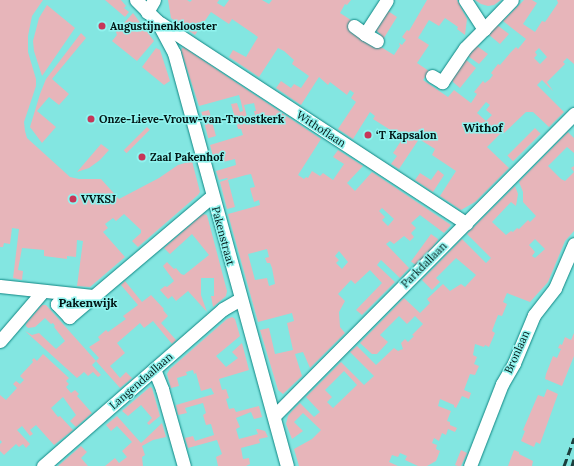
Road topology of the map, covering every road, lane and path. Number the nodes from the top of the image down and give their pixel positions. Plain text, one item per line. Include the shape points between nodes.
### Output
1 (136, 0) edge
2 (154, 0) edge
3 (388, 0) edge
4 (465, 0) edge
5 (512, 0) edge
6 (147, 12) junction
7 (157, 21) junction
8 (354, 26) dead end
9 (484, 29) junction
10 (365, 34) junction
11 (377, 41) dead end
12 (432, 76) dead end
13 (574, 114) edge
14 (212, 196) junction
15 (466, 223) junction
16 (574, 244) edge
17 (0, 286) edge
18 (43, 291) junction
19 (68, 294) junction
20 (92, 296) junction
21 (240, 299) junction
22 (0, 341) edge
23 (154, 370) junction
24 (274, 416) junction
25 (42, 466) edge
26 (184, 466) edge
27 (287, 466) edge
28 (470, 466) edge

1 - 6 street, Pakenstraat
2 - 6 street
3 - 10 street
4 - 9 street
5 - 9 street
6 - 7 street, Pakenstraat
7 - 14 street, Pakenstraat via 174,53
7 - 15 street, Withoflaan
8 - 10 street
9 - 12 street via 465,48 442,82
10 - 11 street
13 - 15 street, Parkdallaan
14 - 20 street
14 - 21 street, Pakenstraat
15 - 24 street, Parkdallaan
16 - 28 street, Bronlaan via 555,288 534,315 514,363 502,384
17 - 18 street
18 - 19 street
18 - 22 street
19 - 20 street
19 - 20 street via 57,304 69,317
21 - 23 street, Langendaallaan via 223,309
21 - 24 street, Pakenstraat
23 - 25 street, Langendaallaan
23 - 26 street
24 - 27 street, Pakenstraat

